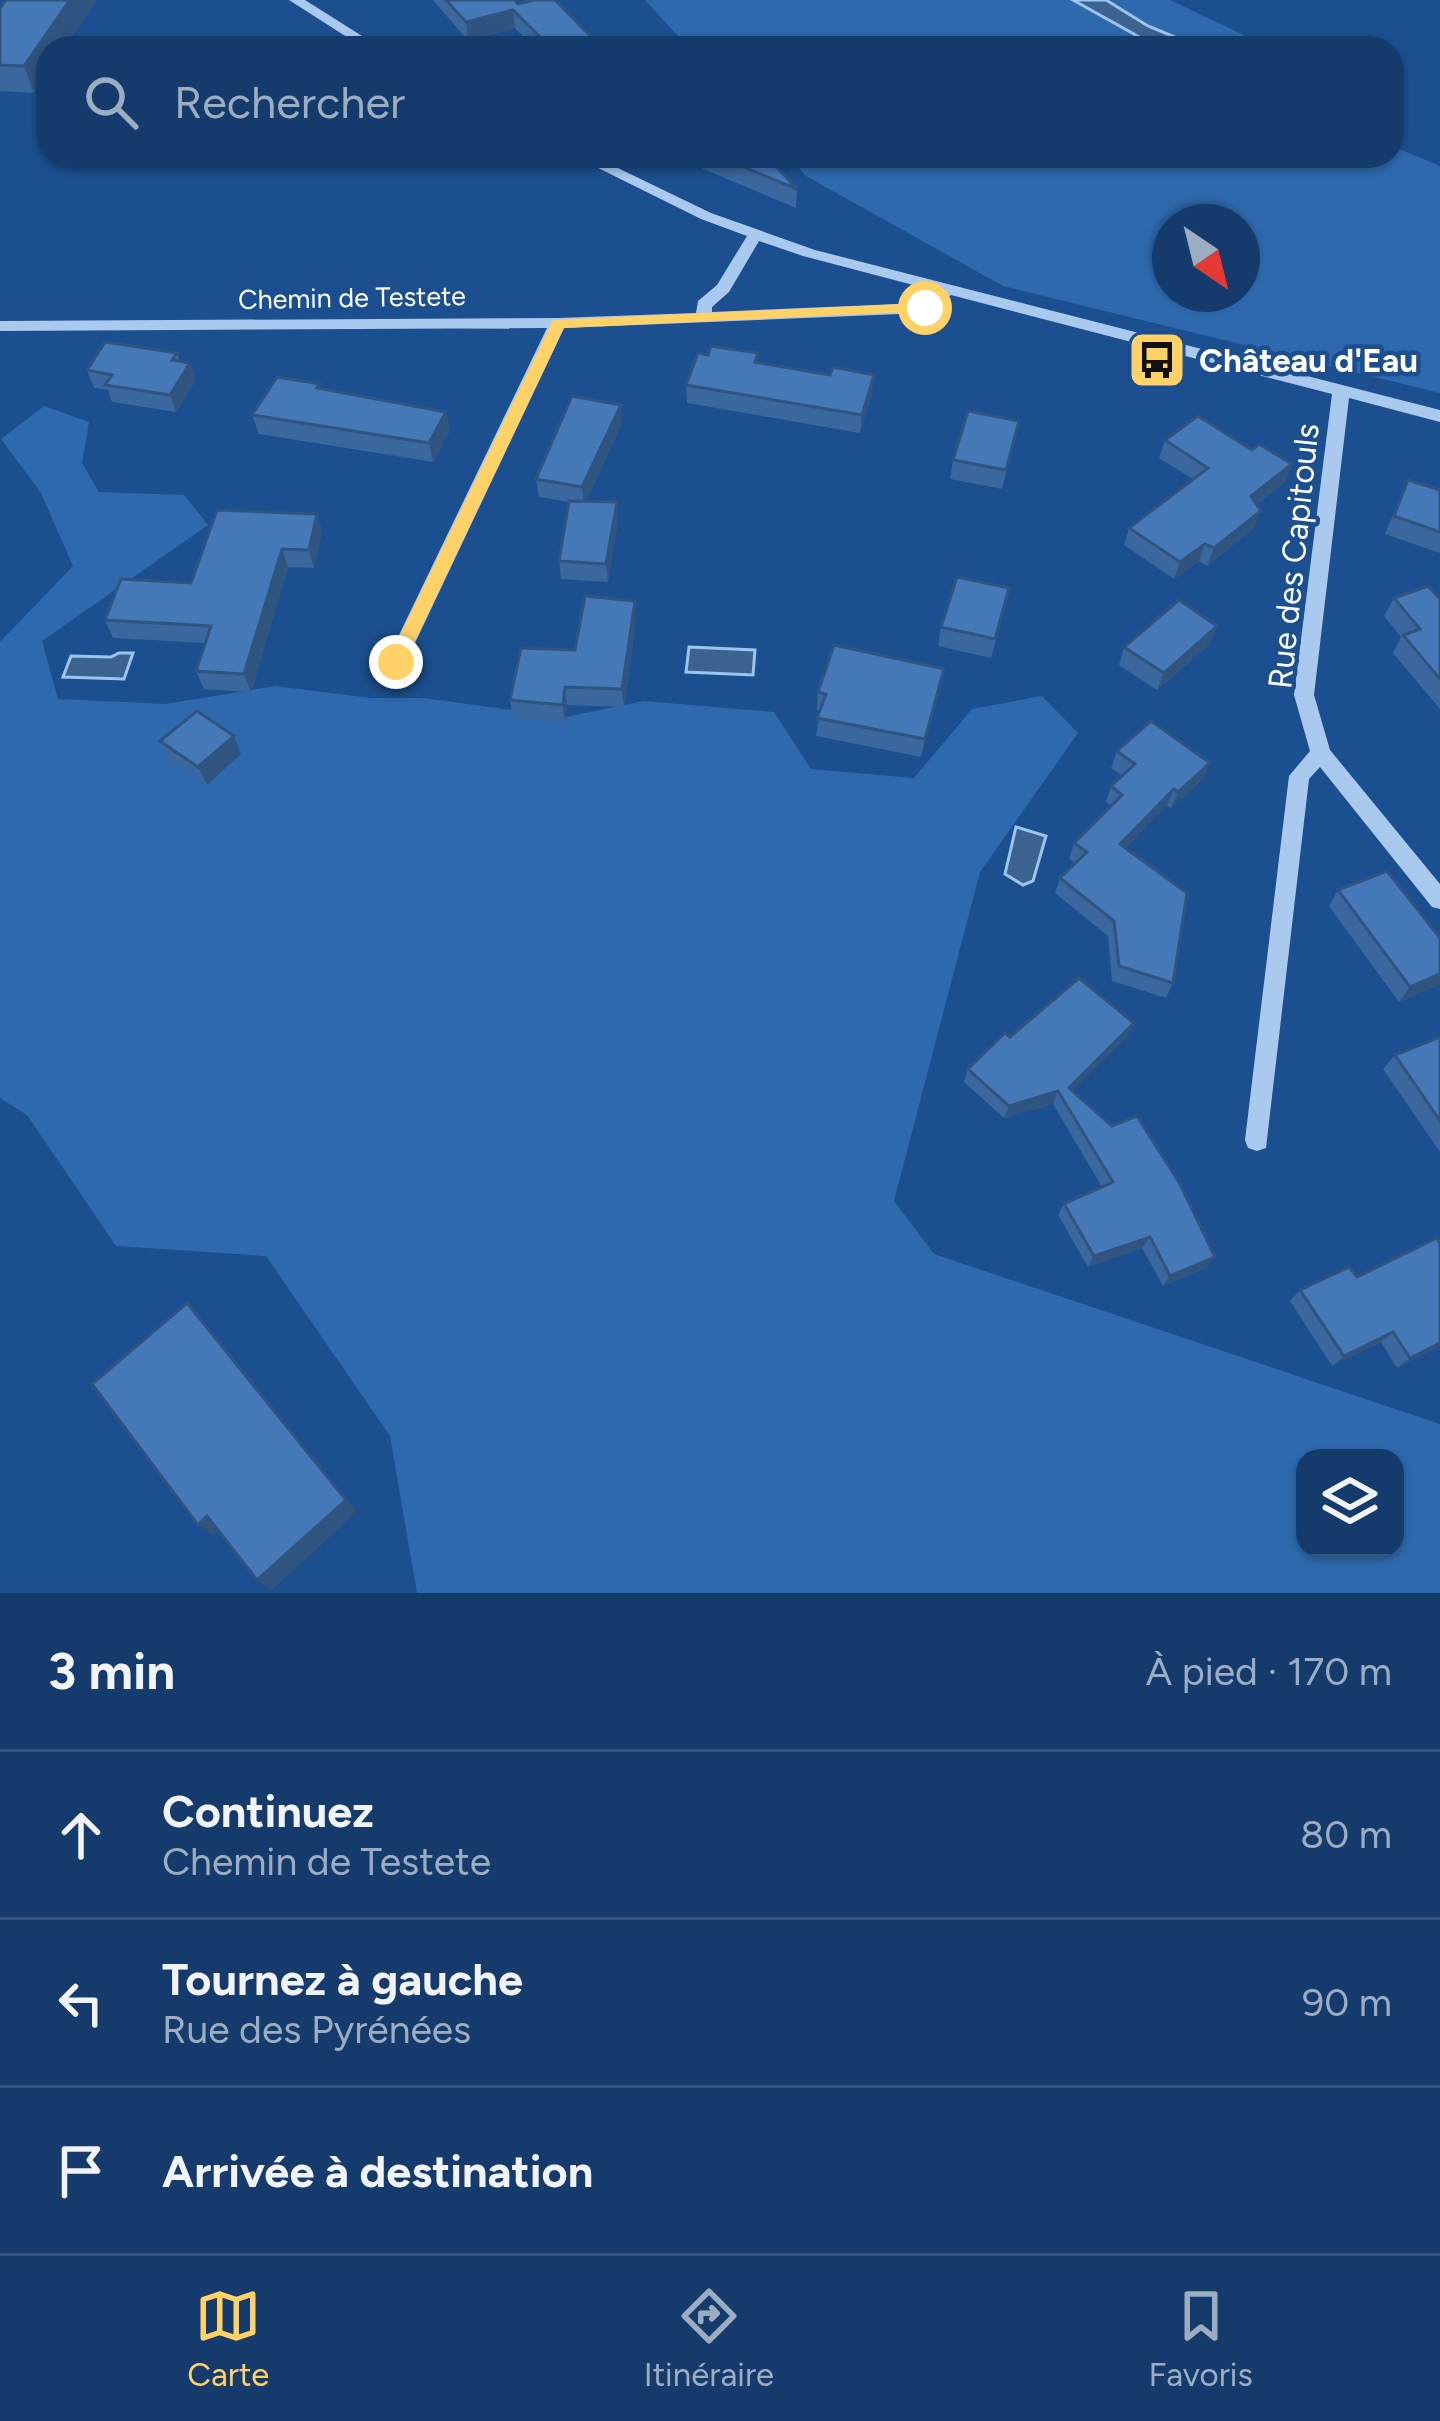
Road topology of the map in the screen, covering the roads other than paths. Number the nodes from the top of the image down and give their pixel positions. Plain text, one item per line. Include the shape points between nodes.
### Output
1 (296, 0) edge
2 (354, 36) edge
3 (607, 168) edge
4 (754, 236) junction
5 (946, 291) junction
6 (704, 318) junction
7 (559, 323) junction
8 (0, 326) edge
9 (1341, 391) junction
10 (1440, 416) edge
11 (396, 662) dead end
12 (1321, 753) junction
13 (1440, 900) edge
14 (1257, 1140) dead end

1 - 2 street
3 - 4 street
4 - 5 street
4 - 6 street via 724,288 704,305
5 - 6 street, Chemin de Testete via 925,308
5 - 9 street
6 - 7 street, Chemin de Testete
7 - 8 street, Chemin de Testete
7 - 11 street
9 - 10 street
9 - 12 street, Rue des Capitouls via 1304,695
12 - 13 street, Rue des Capitouls
12 - 14 street via 1299,776

